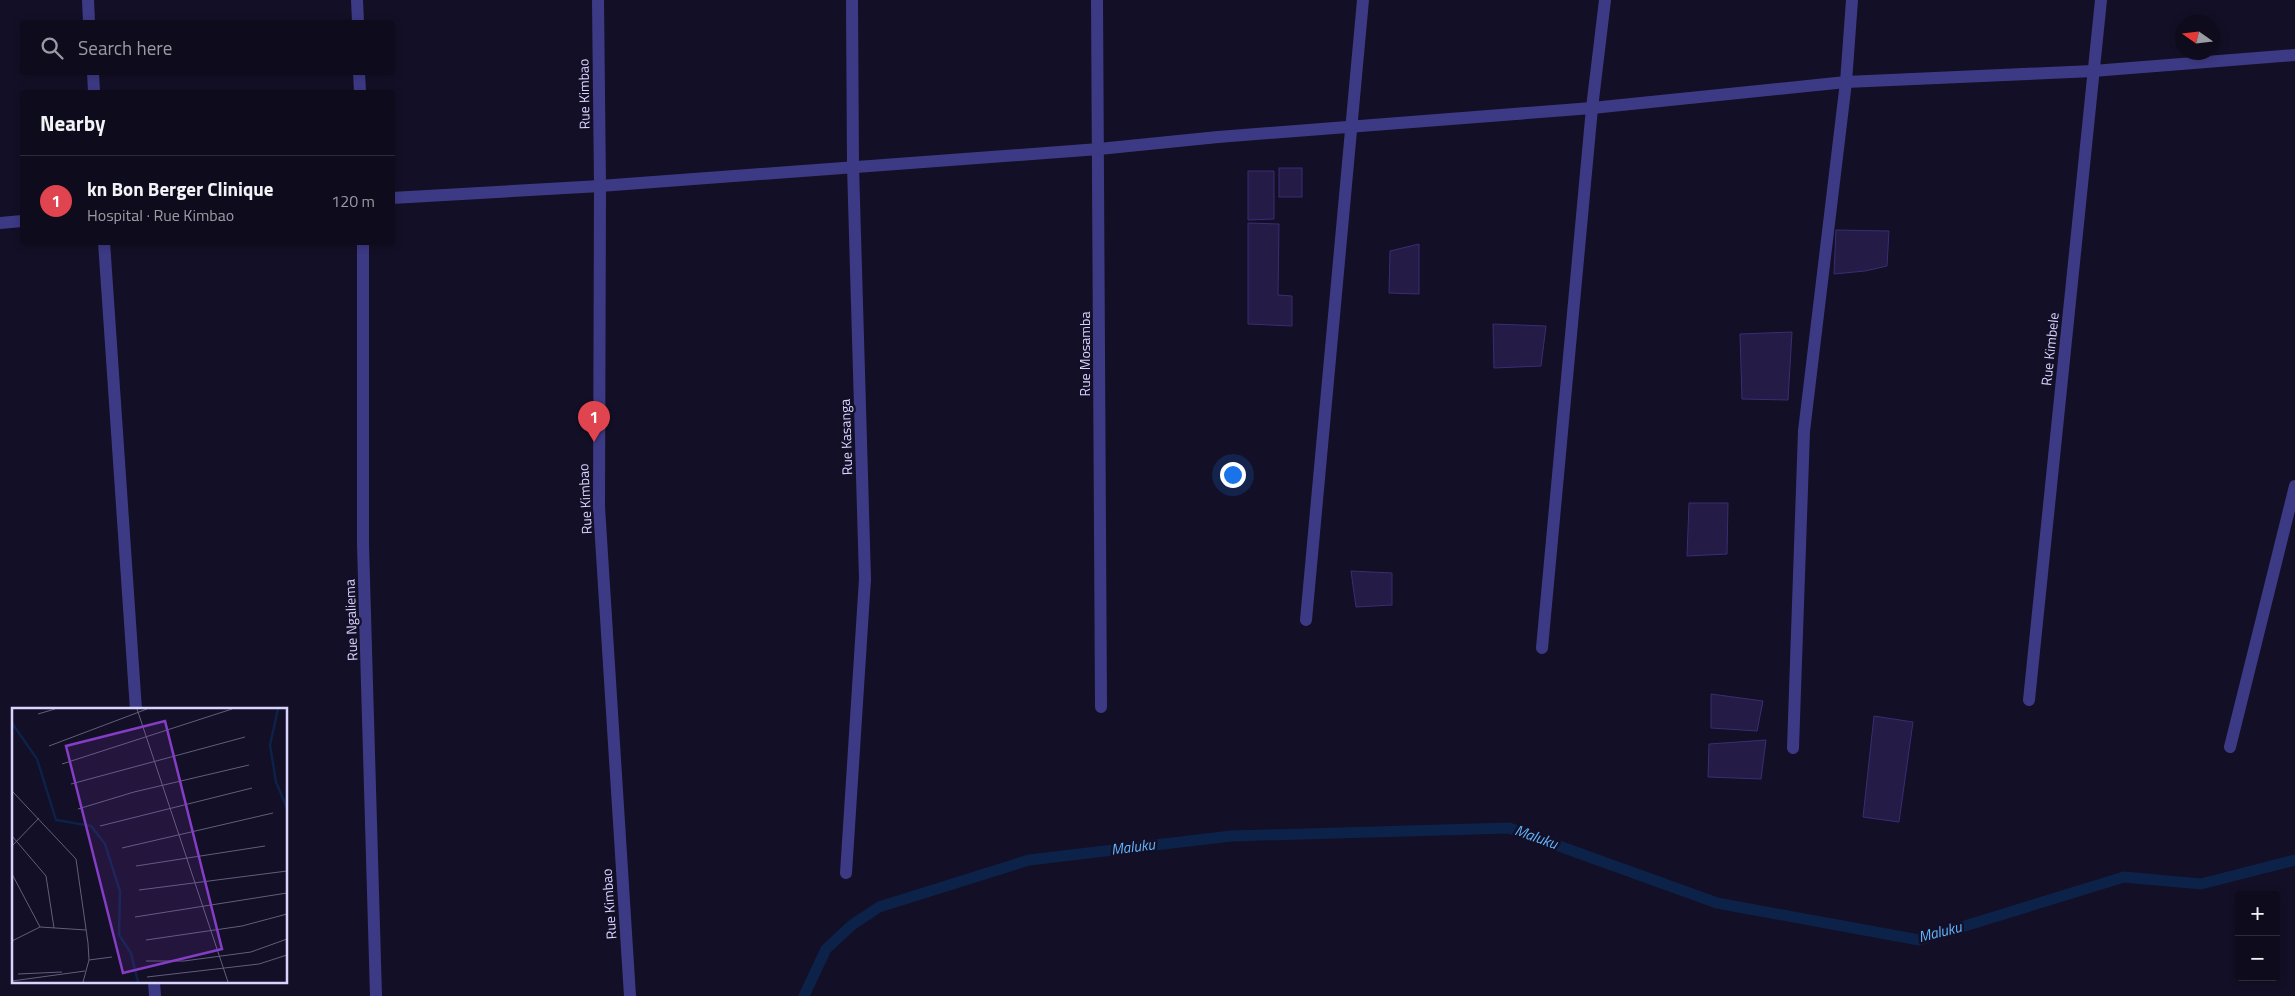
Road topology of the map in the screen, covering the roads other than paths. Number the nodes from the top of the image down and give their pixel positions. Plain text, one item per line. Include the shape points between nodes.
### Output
1 (88, 0) edge
2 (358, 0) edge
3 (598, 0) edge
4 (852, 0) edge
5 (1097, 0) edge
6 (1363, 0) edge
7 (1605, 0) edge
8 (1852, 0) edge
9 (2101, 0) edge
10 (89, 20) edge
11 (358, 20) edge
12 (2295, 56) edge
13 (2093, 71) junction
14 (92, 75) edge
15 (359, 75) edge
16 (1846, 82) junction
17 (94, 90) edge
18 (360, 90) edge
19 (1592, 108) junction
20 (1352, 128) junction
21 (1099, 148) junction
22 (853, 166) junction
23 (600, 186) junction
24 (395, 198) edge
25 (20, 221) edge
26 (0, 223) edge
27 (104, 245) edge
28 (363, 245) edge
29 (2295, 486) edge
30 (1306, 620) dead end
31 (1542, 648) dead end
32 (2029, 700) dead end
33 (1101, 707) dead end
34 (136, 708) edge
35 (2230, 747) dead end
36 (1793, 748) dead end
37 (846, 873) dead end
38 (376, 996) edge
39 (630, 996) edge

1 - 10 street
2 - 11 street
3 - 23 street, Rue Kimbao
4 - 22 street, Rue Kasanga
5 - 21 street, Rue Mosamba
6 - 20 street
7 - 19 street
8 - 16 street
9 - 13 street, Rue Kimbele
12 - 13 street
13 - 16 street
13 - 32 street, Rue Kimbele
14 - 17 street
15 - 18 street
16 - 19 street
16 - 36 street via 1804,431
19 - 20 street
19 - 31 street
20 - 21 street
20 - 30 street
21 - 22 street
21 - 33 street, Rue Mosamba
22 - 23 street
22 - 37 street, Rue Kasanga via 865,578
23 - 24 street
23 - 39 street, Rue Kimbao via 599,507
25 - 26 street
27 - 34 street
28 - 38 street, Rue Ngaliema via 363,545
29 - 35 street

